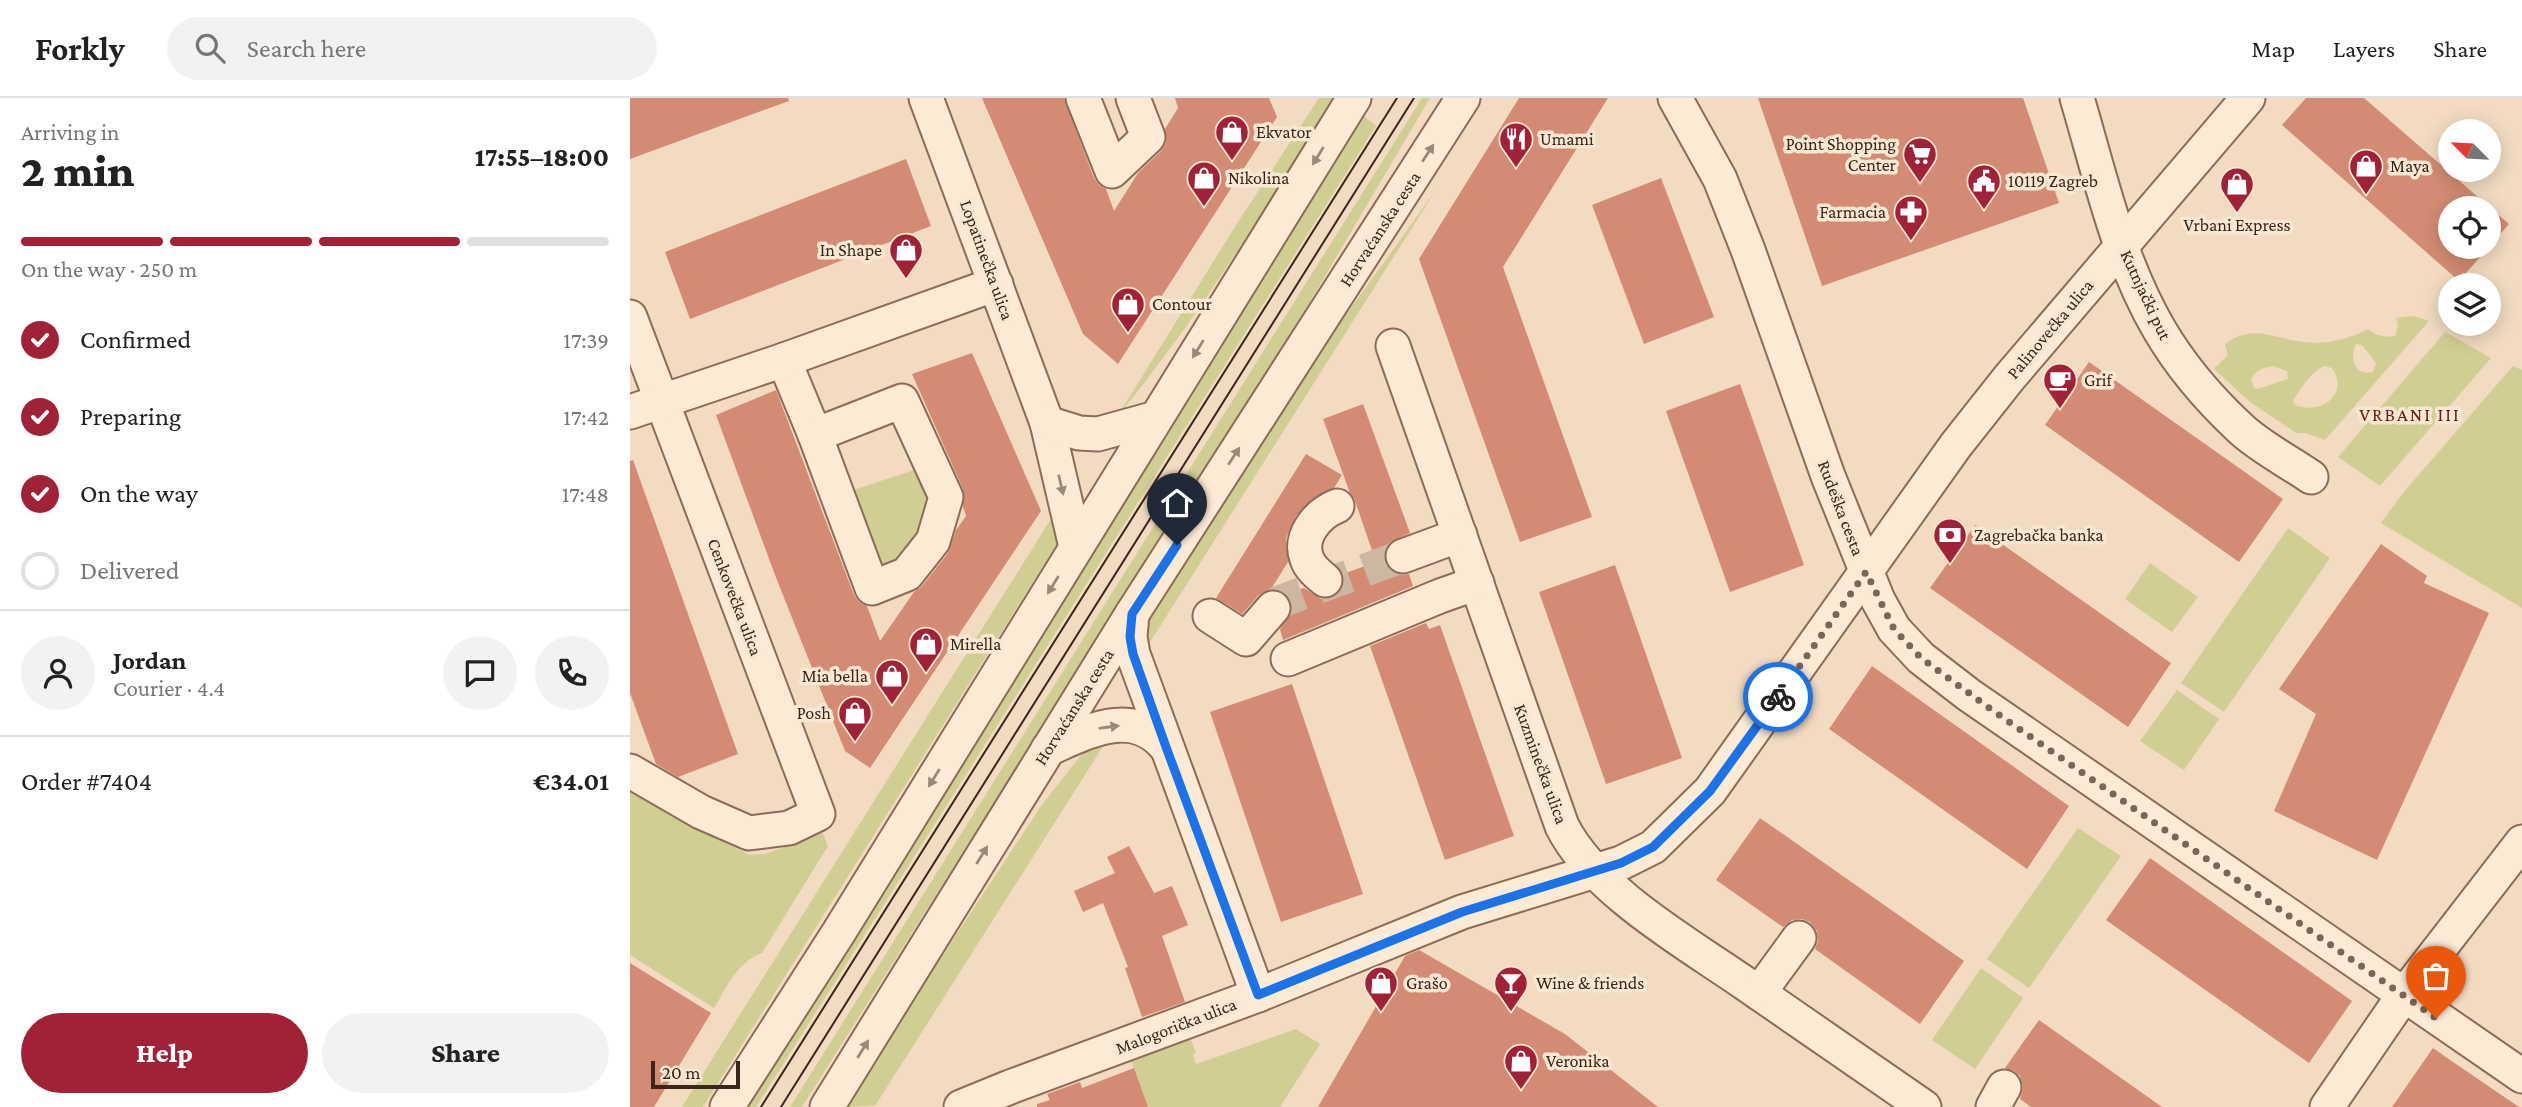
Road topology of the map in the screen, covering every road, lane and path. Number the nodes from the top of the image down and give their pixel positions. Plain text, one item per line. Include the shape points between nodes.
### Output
1 (926, 98) edge
2 (1083, 98) edge
3 (1133, 98) edge
4 (1354, 98) edge
5 (1464, 98) edge
6 (1675, 98) edge
7 (2077, 98) edge
8 (2248, 98) edge
9 (2122, 245) junction
10 (996, 284) junction
11 (630, 317) edge
12 (1393, 346) dead end
13 (784, 360) junction
14 (645, 407) edge
15 (1156, 418) junction
16 (1047, 423) junction
17 (815, 435) junction
18 (2311, 477) dead end
19 (1337, 506) dead end
20 (1460, 535) junction
21 (1076, 547) junction
22 (1403, 556) tunnel mouth
23 (1866, 572) junction
24 (1325, 580) dead end
25 (1477, 583) junction
26 (1273, 608) tunnel mouth
27 (1132, 614) junction
28 (1210, 617) dead end
29 (1288, 659) dead end
30 (1166, 747) junction
31 (1048, 749) junction
32 (630, 771) edge
33 (2522, 842) edge
34 (1595, 871) junction
35 (1799, 939) dead end
36 (1759, 993) junction
37 (1258, 995) junction
38 (2403, 996) junction
39 (2522, 1076) edge
40 (727, 1107) edge
41 (827, 1107) edge
42 (961, 1107) edge
43 (1924, 1107) edge
44 (2327, 1107) edge

1 - 10 street, Lopatinečka ulica
2 - 3 street via 1112,171 1148,137
4 -> 15 street
27 -> 5 street, Horvaćanska cesta
6 - 23 street, Rudeška cesta via 1720,179
7 - 9 street, Kutnjački put
8 - 9 street, Palinovečka ulica
9 - 18 street, Kutnjački put via 2158,328 2186,369 2242,430
9 - 23 street, Palinovečka ulica via 1956,445
10 - 13 street
10 - 16 street, Lopatinečka ulica
11 - 14 street, Cenkovečka ulica
12 - 20 street, Kuzminečka ulica
13 - 14 street
13 - 17 street
14 - 32 street, Cenkovečka ulica via 818,814 789,828 749,833 701,812
15 - 16 street via 1098,434
15 - 21 street
16 -> 21 street, Lopatinečka ulica
17 - 17 street via 872,588 907,574 933,541 946,497 902,401
19 - 24 street via 1321,515 1306,538 1308,562
20 - 22 street
20 - 25 street, Kuzminečka ulica
21 -> 40 street
23 - 34 street, Malogorička ulica via 1710,791 1653,847
23 - 38 street, Rudeška cesta via 1894,629 1921,658
25 - 29 street
25 - 34 street, Kuzminečka ulica via 1562,826
26 - 28 street via 1246,639
27 - 30 street via 1133,654
27 - 31 street, Horvaćanska cesta
31 -> 30 street via 1092,729 1120,725 1139,726
30 - 37 street
41 -> 31 street, Horvaćanska cesta
33 - 38 street
34 - 36 street, Kuzminečka ulica via 1647,916
34 - 37 street, Malogorička ulica via 1462,912
35 - 36 street
36 - 43 street, Kuzminečka ulica
37 - 42 street, Malogorička ulica
38 - 39 street, Rudeška cesta
38 - 44 street

